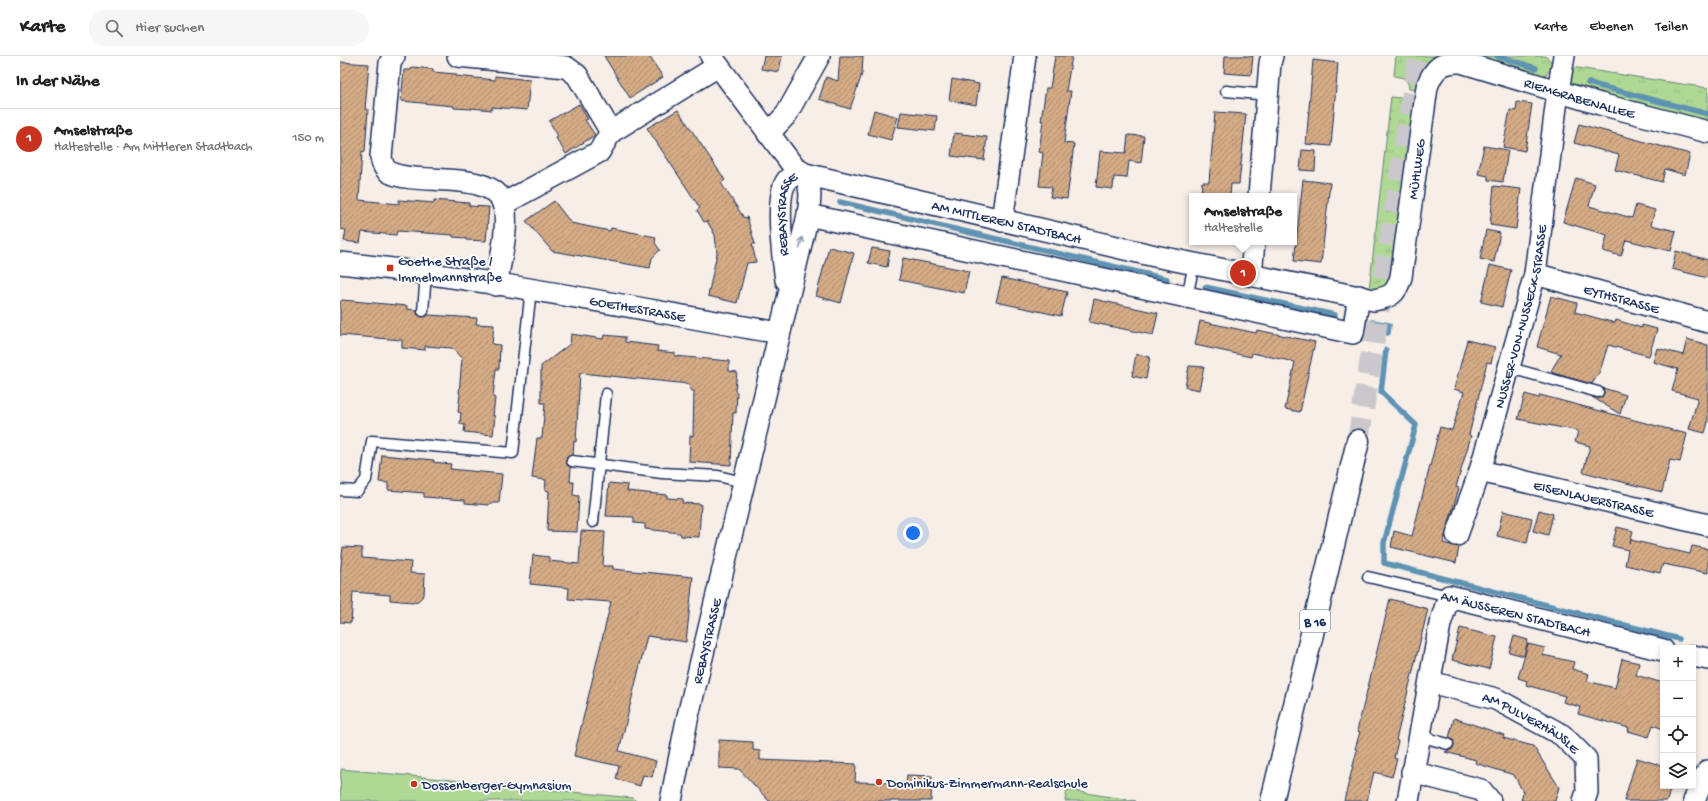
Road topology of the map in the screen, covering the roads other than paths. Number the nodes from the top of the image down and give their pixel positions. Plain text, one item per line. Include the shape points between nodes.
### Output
1 (394, 56) edge
2 (458, 56) edge
3 (819, 56) edge
4 (1025, 56) edge
5 (1272, 56) edge
6 (1564, 56) edge
7 (505, 58) edge
8 (714, 61) edge
9 (1451, 61) joint
10 (1226, 91) dead end
11 (1558, 92) junction
12 (1268, 94) junction
13 (611, 132) junction
14 (1708, 132) edge
15 (768, 134) junction
16 (805, 174) junction
17 (1258, 193) edge
18 (503, 204) junction
19 (808, 215) junction
20 (1002, 221) junction
21 (1254, 245) edge
22 (340, 263) edge
23 (1194, 264) junction
24 (426, 274) junction
25 (1535, 274) junction
26 (1251, 276) junction
27 (496, 285) junction
28 (531, 289) junction
29 (1398, 289) joint
30 (788, 295) junction
31 (1359, 296) junction
32 (1187, 297) junction
33 (424, 311) dead end
34 (1708, 322) edge
35 (778, 334) junction
36 (1510, 368) junction
37 (1598, 392) dead end
38 (606, 394) dead end
39 (1358, 441) tunnel mouth
40 (572, 461) dead end
41 (598, 464) junction
42 (1480, 471) junction
43 (743, 482) junction
44 (340, 490) edge
45 (592, 522) dead end
46 (1708, 525) edge
47 (1457, 535) dead end
48 (1368, 577) dead end
49 (1449, 596) junction
50 (1660, 649) edge
51 (1696, 657) edge
52 (1708, 659) edge
53 (1430, 682) junction
54 (1419, 736) junction
55 (1448, 744) dead end
56 (1708, 771) edge
57 (1412, 772) junction
58 (671, 801) edge
59 (1272, 801) edge
60 (1408, 801) edge
61 (1490, 801) edge
62 (1584, 801) edge
63 (1694, 801) edge

1 - 18 street via 390,63 381,157 384,166 389,172 399,176 476,185 494,191
2 - 7 street
3 - 15 street via 786,115
4 - 20 street
5 - 12 street
6 - 11 street, NUSSER-VON-NUSSECK-STRASSE
7 - 13 street via 566,67 577,75
8 - 13 street
8 - 15 street, AM MITTLEREN STADTBACH
9 - 11 street, RIEMGRABENALLEE
9 - 29 street, MÜHLWEG via 1441,64 1434,70 1427,87
10 - 12 lane
11 - 14 street, RIEMGRABENALLEE
11 - 25 street, NUSSER-VON-NUSSECK-STRASSE
12 - 17 street
13 - 18 street via 599,152
15 - 16 street, AM MITTLEREN STADTBACH via 794,167
16 - 19 street, REBAYSTRASSE via 810,193
16 - 20 street, AM MITTLEREN STADTBACH
16 - 30 street, REBAYSTRASSE via 795,174 786,180 783,188 781,223
18 - 27 street via 506,217
30 -> 19 street, REBAYSTRASSE
19 - 32 street
20 - 23 street, AM MITTLEREN STADTBACH
21 - 26 street
22 - 24 street, GOETHESTRASSE
23 - 26 street, AM MITTLEREN STADTBACH
23 - 32 lane
24 - 27 street, GOETHESTRASSE
24 - 33 lane
25 - 34 street, EYTHSTRASSE
25 - 36 street, NUSSER-VON-NUSSECK-STRASSE
26 - 31 street, AM MITTLEREN STADTBACH
27 - 28 street, GOETHESTRASSE
28 - 35 street, GOETHESTRASSE
28 - 44 lane via 513,453 372,441 366,480 357,491
29 - 31 street, AM MITTLEREN STADTBACH via 1387,297 1374,300
30 - 35 street, REBAYSTRASSE
31 - 32 street via 1353,333
35 - 43 street, REBAYSTRASSE
36 - 37 lane
36 - 42 street, NUSSER-VON-NUSSECK-STRASSE
38 - 41 lane
39 - 59 main road, B 16
40 - 41 lane
41 - 43 lane via 718,476
41 - 45 lane
42 - 46 street, EISENLAUERSTRASSE
42 - 47 street, NUSSER-VON-NUSSECK-STRASSE
43 - 58 street, REBAYSTRASSE via 687,720
48 - 49 lane, AM ÄUSSEREN STADTBACH
49 - 50 street, AM ÄUSSEREN STADTBACH
49 - 53 street via 1440,624
51 - 52 street
53 - 54 street
53 - 62 street, AM PULVERHÄUSLE via 1496,699 1562,735 1586,759 1587,792
54 - 55 lane
54 - 57 street
56 - 63 street
57 - 60 street
57 - 61 street via 1481,790

